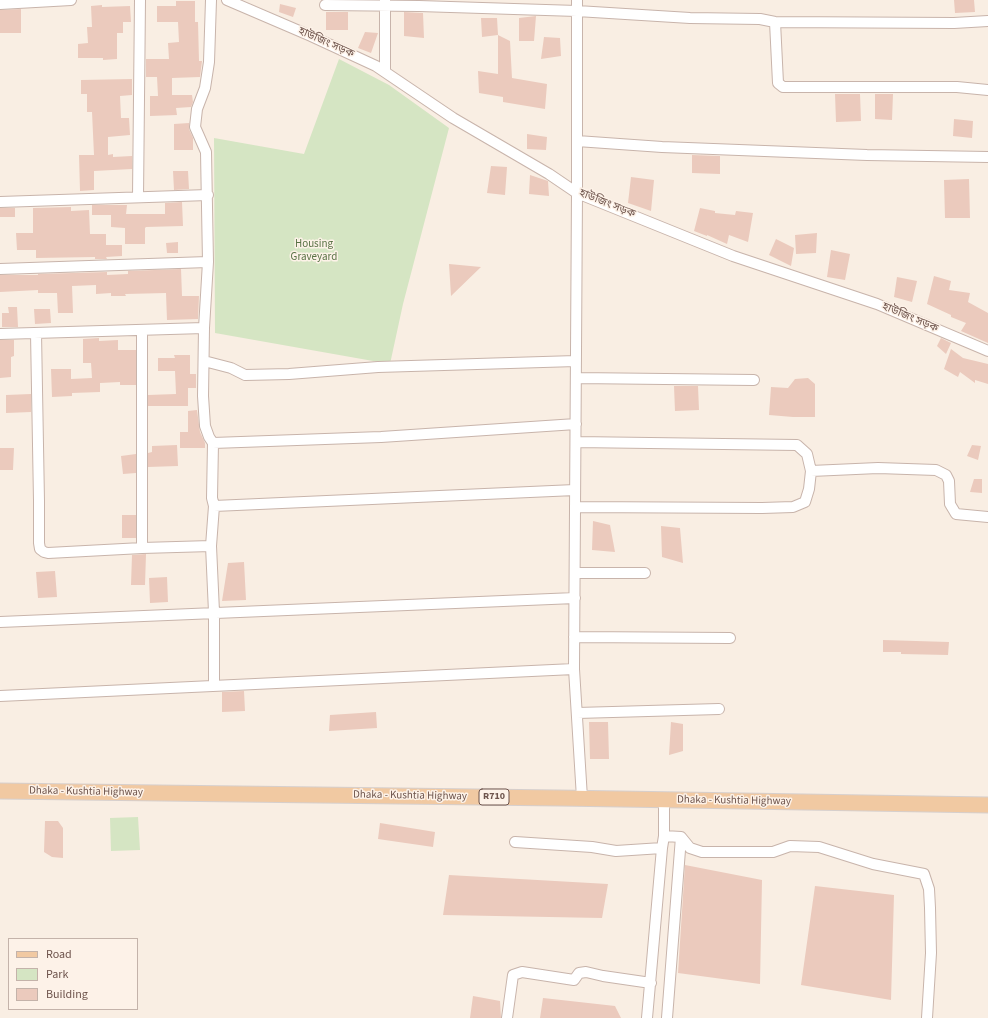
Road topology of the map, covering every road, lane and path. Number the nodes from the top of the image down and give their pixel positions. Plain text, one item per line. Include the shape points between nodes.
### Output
1 (71, 0) edge
2 (140, 0) edge
3 (211, 0) edge
4 (227, 0) edge
5 (577, 0) edge
6 (384, 3) edge
7 (0, 4) edge
8 (325, 5) dead end
9 (577, 11) junction
10 (988, 21) edge
11 (775, 22) junction
12 (385, 72) junction
13 (988, 90) edge
14 (577, 141) junction
15 (988, 157) edge
16 (577, 193) junction
17 (208, 195) junction
18 (138, 197) junction
19 (0, 202) edge
20 (208, 262) junction
21 (0, 269) edge
22 (204, 328) junction
23 (142, 330) junction
24 (36, 333) junction
25 (0, 334) edge
26 (988, 351) edge
27 (204, 361) junction
28 (576, 361) junction
29 (576, 378) junction
30 (754, 380) dead end
31 (576, 424) junction
32 (576, 442) junction
33 (213, 443) junction
34 (811, 471) junction
35 (575, 490) junction
36 (214, 506) junction
37 (575, 507) junction
38 (988, 516) edge
39 (211, 546) junction
40 (142, 548) junction
41 (575, 573) junction
42 (645, 573) dead end
43 (575, 598) junction
44 (214, 612) junction
45 (0, 622) edge
46 (574, 637) junction
47 (730, 638) dead end
48 (574, 669) junction
49 (214, 686) junction
50 (0, 696) edge
51 (719, 709) dead end
52 (577, 713) junction
53 (0, 791) edge
54 (582, 798) junction
55 (664, 800) junction
56 (988, 805) edge
57 (664, 836) junction
58 (681, 837) junction
59 (515, 842) dead end
60 (662, 848) junction
61 (651, 983) junction
62 (508, 1018) edge
63 (647, 1018) edge
64 (667, 1018) edge
65 (927, 1018) edge

1 - 7 street
2 - 18 street
3 - 17 street via 209,62 195,127 206,152
4 - 12 street, হাউজিং সড়ক via 311,36
5 - 9 street
6 - 8 street
6 - 9 street
6 - 12 street
9 - 11 street via 690,18 760,19
9 - 14 street
10 - 11 street
11 - 13 street via 778,83 784,87 957,87
12 - 16 street, হাউজিং সড়ক via 453,118 550,174
14 - 15 street via 867,155
14 - 16 street
16 - 26 street, হাউজিং সড়ক via 733,256 877,304
16 - 28 street
17 - 18 street
17 - 20 street
18 - 19 street
20 - 21 street
20 - 22 street
22 - 23 street
22 - 27 street
23 - 24 street
23 - 40 street
24 - 25 street
24 - 40 street via 40,549 48,553
27 - 28 street via 231,368 245,375 378,367
27 - 33 street via 205,426
28 - 29 street
29 - 30 street
29 - 31 street
31 - 32 street
31 - 33 street
32 - 34 street via 797,445 807,454
32 - 35 street
33 - 36 street
34 - 37 street via 805,502 793,507
34 - 38 street via 878,468 936,470 946,475 949,481 950,504 956,514
35 - 36 street
35 - 37 street
36 - 39 street
37 - 41 street
39 - 40 street
39 - 44 street
41 - 42 street
41 - 43 street
43 - 44 street
43 - 46 street
44 - 45 street
44 - 49 street
46 - 47 street
46 - 48 street
48 - 49 street
48 - 52 street
49 - 50 street
51 - 52 street
52 - 54 street
53 - 54 main road, Dhaka - Kushtia Highway / R710
54 - 55 main road, Dhaka - Kushtia Highway / R710
55 - 56 main road, Dhaka - Kushtia Highway / R710
55 - 57 street
57 - 58 street
57 - 60 street
58 - 64 street
58 - 65 street via 690,848 702,852 773,852 790,846 818,847 873,864 924,874 929,889 931,953
59 - 60 street via 616,851
60 - 61 street
61 - 62 street via 586,972 579,974 574,980 522,972 512,975
61 - 63 street

